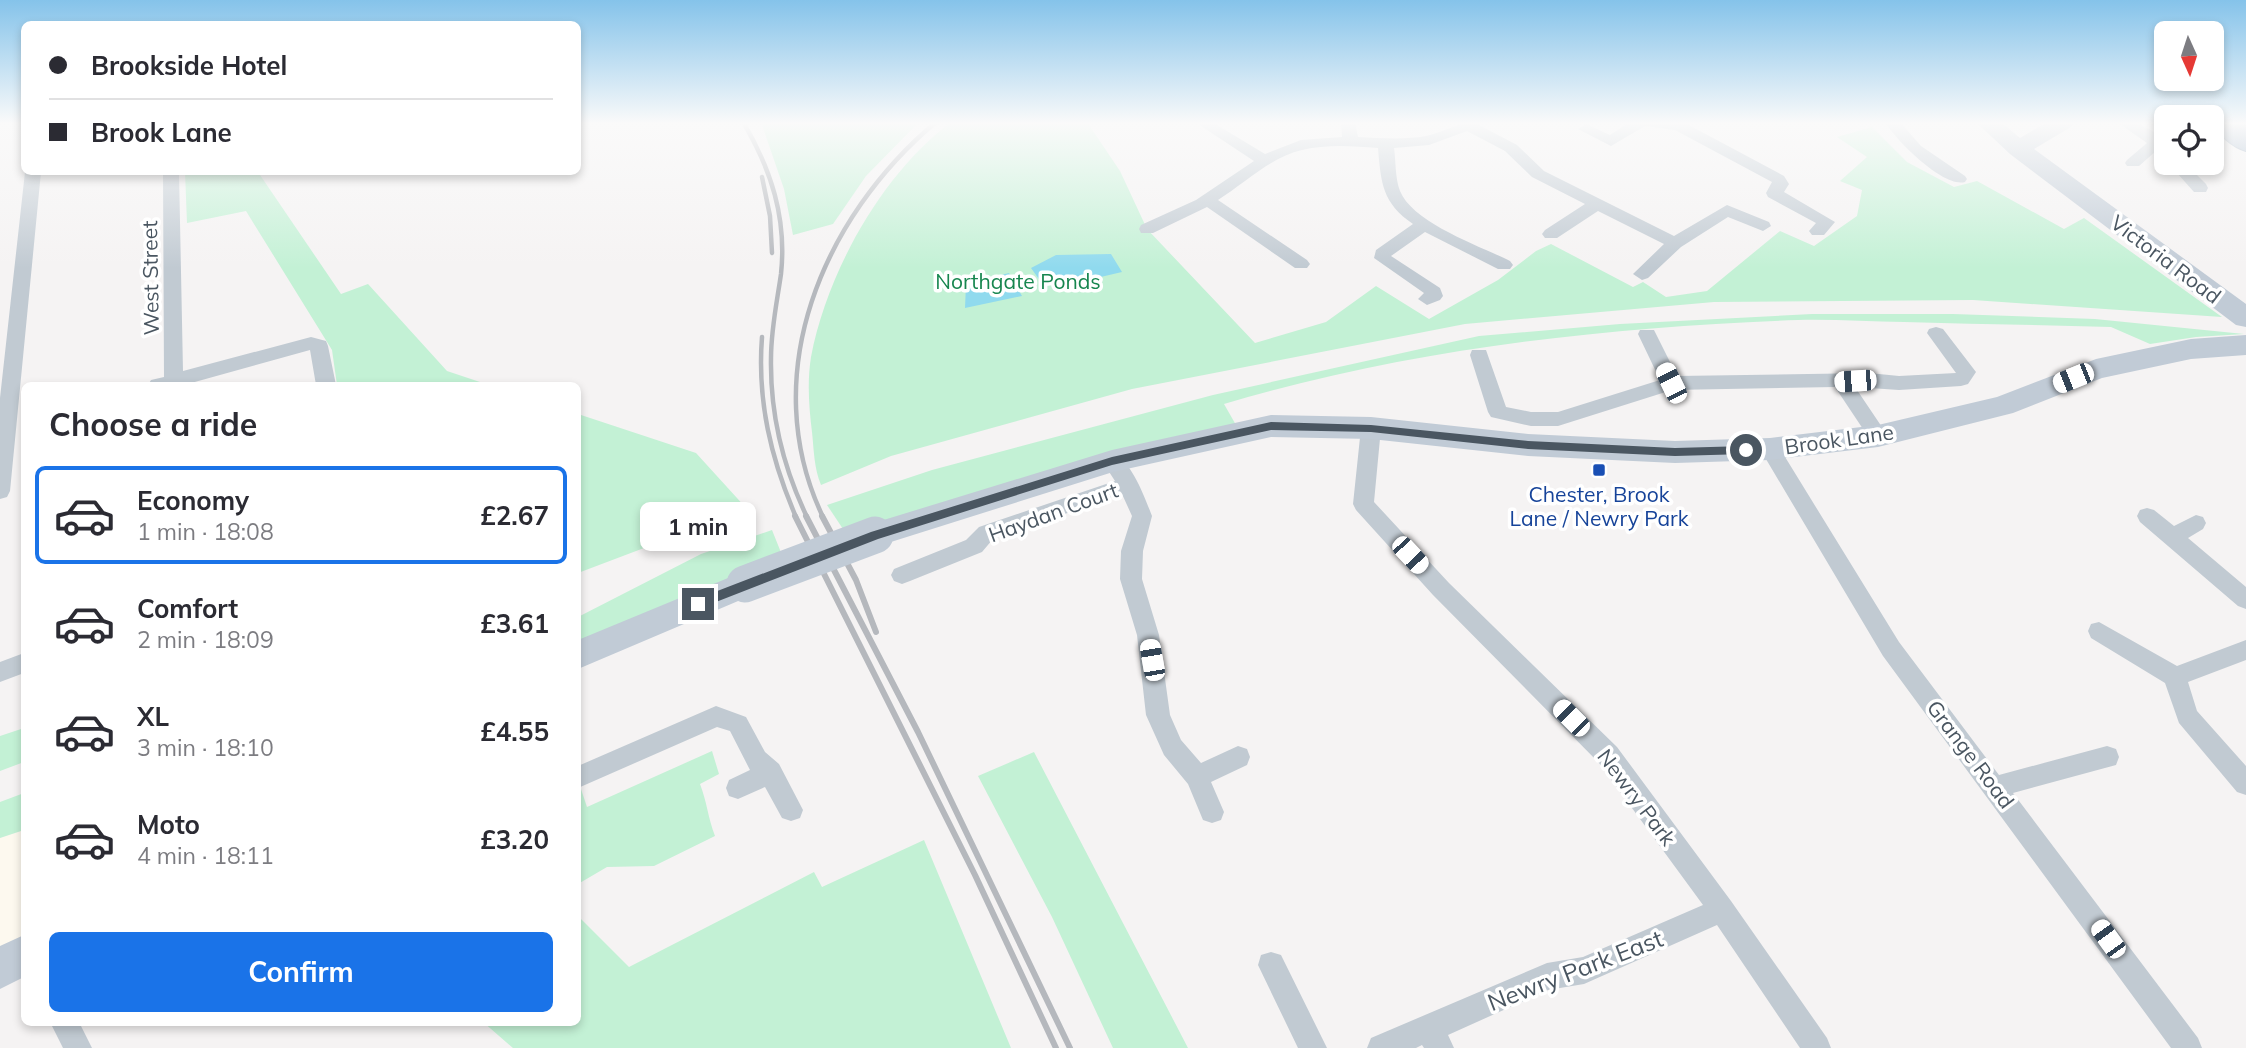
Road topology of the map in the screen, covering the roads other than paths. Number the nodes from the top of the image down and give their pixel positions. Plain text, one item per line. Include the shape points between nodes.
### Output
1 (1251, 171) edge
2 (1389, 171) edge
3 (1535, 171) edge
4 (1764, 171) edge
5 (1947, 171) edge
6 (2048, 171) edge
7 (33, 175) edge
8 (172, 175) edge
9 (2188, 175) edge
10 (1959, 179) dead end
11 (2200, 188) dead end
12 (1207, 200) junction
13 (1597, 204) junction
14 (1426, 224) junction
15 (1763, 226) dead end
16 (1147, 229) dead end
17 (1818, 231) dead end
18 (1551, 234) dead end
19 (1675, 243) junction
20 (1301, 264) dead end
21 (1504, 265) dead end
22 (1642, 274) dead end
23 (1427, 299) dead end
24 (2246, 318) edge
25 (1936, 333) dead end
26 (1647, 334) dead end
27 (2246, 345) edge
28 (1479, 355) dead end
29 (168, 382) edge
30 (175, 382) edge
31 (326, 382) edge
32 (1841, 382) junction
33 (1671, 383) junction
34 (10, 424) edge
35 (1371, 428) junction
36 (1878, 436) junction
37 (1770, 449) junction
38 (1120, 473) junction
39 (0, 491) edge
40 (2147, 516) dead end
41 (2196, 523) dead end
42 (2173, 537) junction
43 (902, 575) dead end
44 (2246, 600) edge
45 (2099, 631) dead end
46 (2246, 650) edge
47 (581, 654) edge
48 (21, 664) edge
49 (0, 671) edge
50 (2175, 677) junction
51 (1238, 757) dead end
52 (2107, 757) dead end
53 (769, 772) junction
54 (581, 776) edge
55 (1197, 778) junction
56 (2246, 783) edge
57 (1996, 787) junction
58 (738, 788) dead end
59 (791, 810) dead end
60 (1212, 812) dead end
61 (1722, 910) junction
62 (21, 957) edge
63 (1271, 965) dead end
64 (0, 969) edge
65 (66, 1026) edge
66 (1434, 1038) edge
67 (78, 1048) edge
68 (1314, 1048) edge
69 (1381, 1048) edge
70 (1817, 1048) edge
71 (2188, 1048) edge

1 - 12 street
2 - 14 street via 1398,204
3 - 13 street
4 - 17 street via 1781,184 1774,193 1827,222
5 - 10 street
6 - 24 street, Victoria Road
7 - 34 street
8 - 29 street, West Street
9 - 11 street
12 - 16 street
12 - 20 street
13 - 18 street
13 - 19 street
14 - 21 street
14 - 23 street via 1382,254 1399,271 1434,292
15 - 19 street via 1727,209
19 - 22 street
25 - 32 street via 1967,372 1961,380
26 - 33 street
27 - 36 street, Brook Lane via 2190,349 2095,369 2003,406
28 - 33 street via 1498,412 1531,419 1558,419
30 - 31 street via 312,343 322,352
32 - 33 street
32 - 36 street
34 - 39 street
35 - 37 street, Brook Lane via 1528,445 1675,452
35 - 38 street, Brook Lane via 1271,426
35 - 61 street, Newry Park via 1363,503 1441,589 1608,755
36 - 37 street, Brook Lane
37 - 57 street, Grange Road via 1891,649
38 - 43 street, Haydan Court via 986,533 974,546
38 - 47 street, Brook Lane, bridge via 875,535
38 - 55 street via 1142,516 1132,551 1131,579 1148,635 1158,715 1172,747
40 - 42 street
41 - 42 street
42 - 44 street
45 - 50 street
46 - 50 street
48 - 49 street
50 - 56 street via 2187,716
51 - 55 street
52 - 57 street
53 - 54 street via 756,760 738,724 716,716
53 - 58 street
53 - 59 street
55 - 60 street
57 - 71 street, Grange Road
61 - 66 street, Newry Park East via 1584,970 1547,977
61 - 70 street, Newry Park
62 - 64 street
63 - 68 street
65 - 67 street
66 - 69 street, Newry Park East

